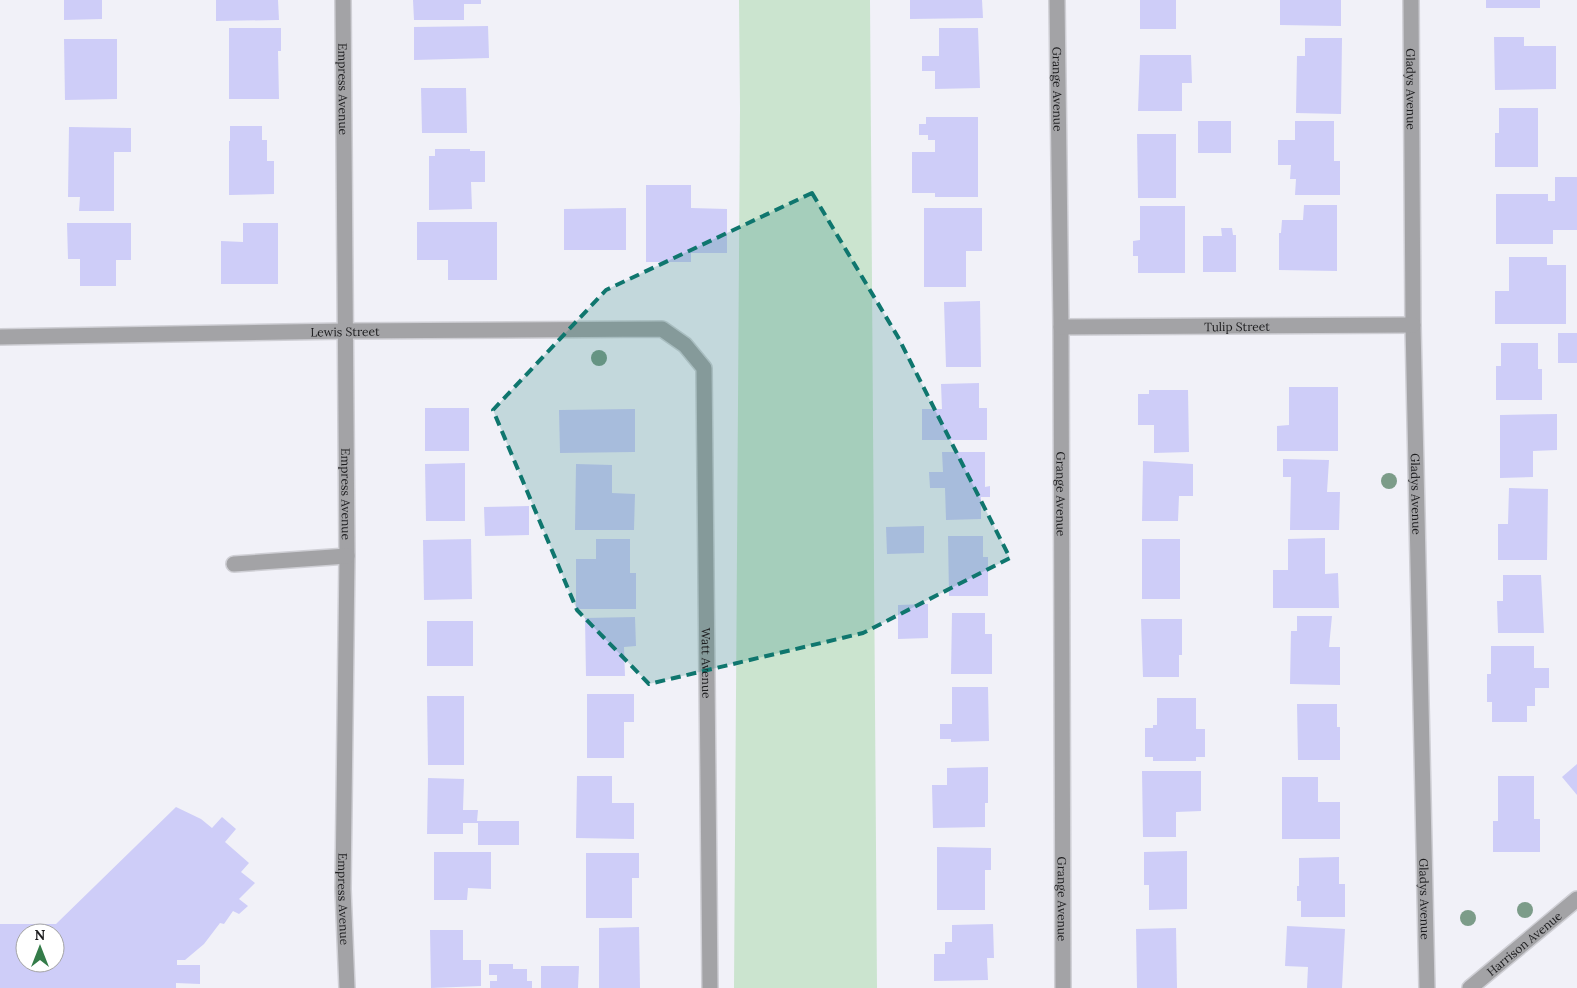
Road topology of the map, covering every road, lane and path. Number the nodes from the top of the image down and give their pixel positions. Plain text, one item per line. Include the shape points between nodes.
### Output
1 (343, 0) edge
2 (1057, 0) edge
3 (1411, 0) edge
4 (1412, 325) junction
5 (1061, 327) junction
6 (345, 331) junction
7 (0, 337) edge
8 (685, 344) joint
9 (347, 556) junction
10 (234, 564) dead end
11 (1577, 899) edge
12 (347, 988) edge
13 (710, 988) edge
14 (1063, 988) edge
15 (1427, 988) edge
16 (1470, 988) edge

1 - 6 street, Empress Avenue
2 - 5 street, Grange Avenue
3 - 4 street, Gladys Avenue
4 - 5 street, Tulip Street
4 - 15 street, Gladys Avenue
5 - 14 street, Grange Avenue
6 - 7 street, Lewis Street
6 - 8 street, Lewis Street via 662,329
6 - 9 street, Empress Avenue
8 - 13 street, Watt Avenue via 704,368
9 - 10 street
9 - 12 street, Empress Avenue via 343,890
11 - 16 street, Harrison Avenue

